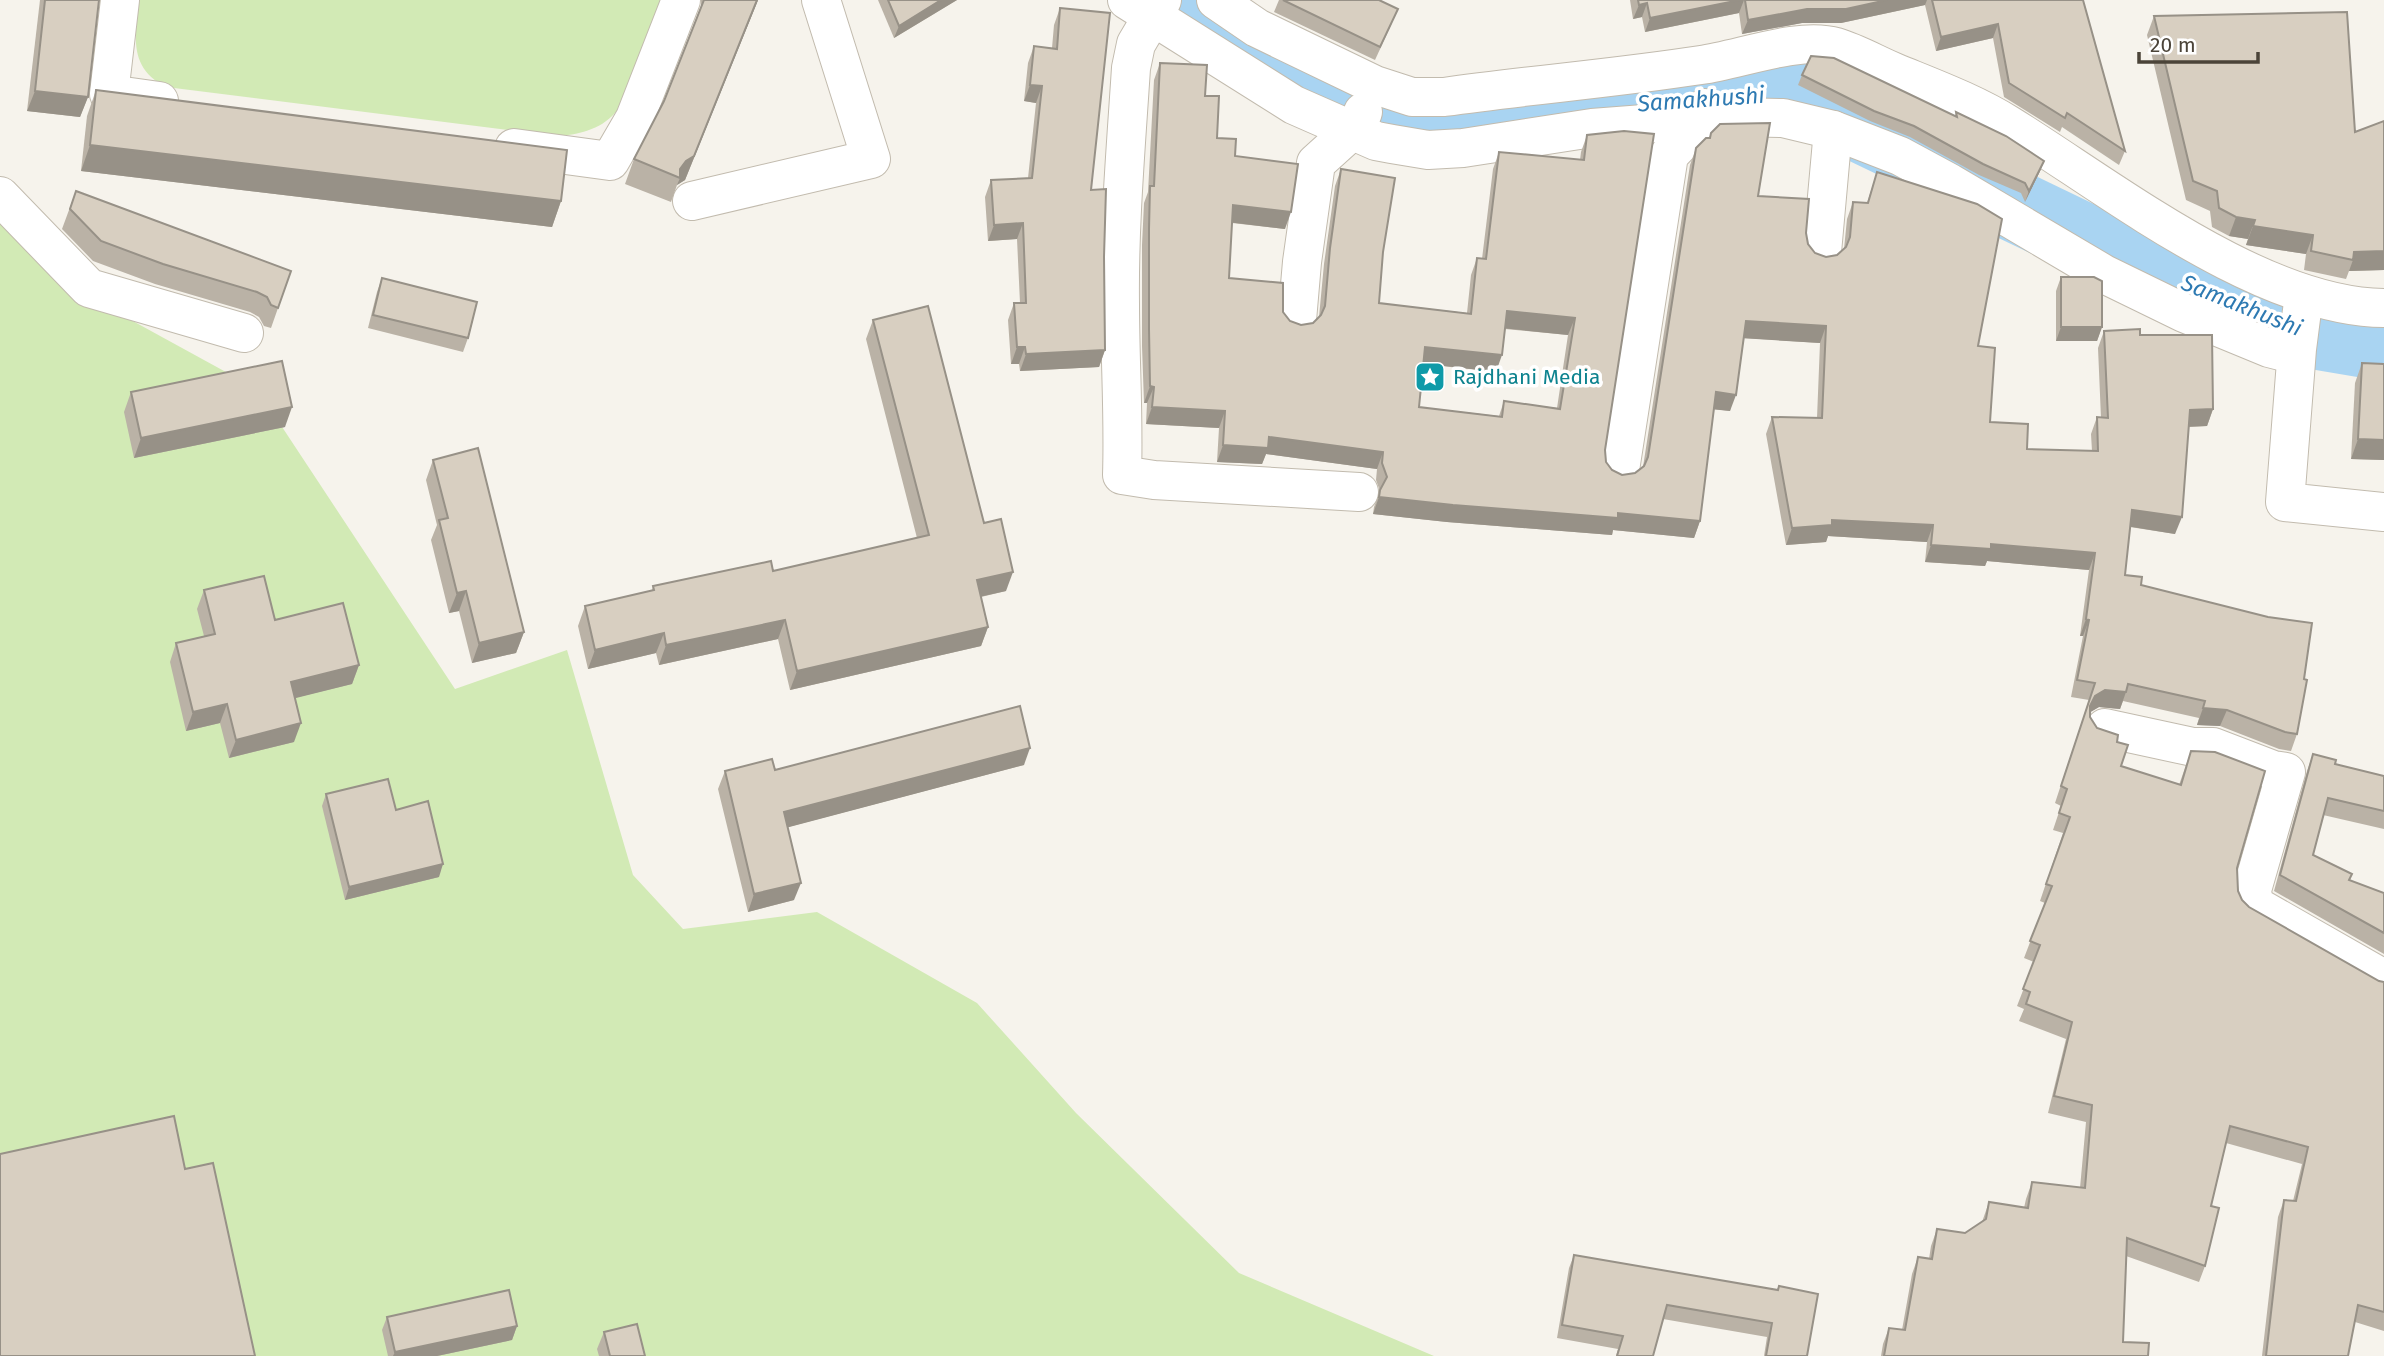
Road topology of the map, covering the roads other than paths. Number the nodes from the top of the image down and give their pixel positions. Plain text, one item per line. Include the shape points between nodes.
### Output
1 (120, 0) edge
2 (681, 0) edge
3 (821, 0) edge
4 (1216, 0) edge
5 (1149, 6) edge
6 (1703, 94) junction
7 (191, 105) edge
8 (1363, 109) junction
9 (1833, 130) junction
10 (475, 143) edge
11 (0, 195) edge
12 (692, 201) dead end
13 (1822, 252) edge
14 (2384, 308) edge
15 (1297, 320) edge
16 (2300, 328) junction
17 (244, 333) dead end
18 (1620, 470) dead end
19 (1359, 492) dead end
20 (2384, 512) edge
21 (2105, 728) edge
22 (2384, 979) edge

1 - 7 street via 109,94
2 - 10 street via 635,118 610,161
3 - 12 street via 871,159
4 - 8 street
5 - 8 street via 1294,105
5 - 19 street via 1131,68 1121,257 1122,475
6 - 8 street via 1412,97
6 - 8 street via 1592,128 1428,150 1376,141
6 - 9 street via 1735,117 1783,118
6 - 16 street via 1805,44 1834,46 2006,123 2227,261
6 - 18 street via 1669,155
8 - 15 street via 1316,163
9 - 13 street
9 - 16 street via 1900,156 2104,274 2196,318 2269,348
11 - 17 street via 89,288
14 - 16 street via 2364,308
16 - 20 street via 2285,502
21 - 22 street via 2213,747 2286,772 2252,890 2254,905

